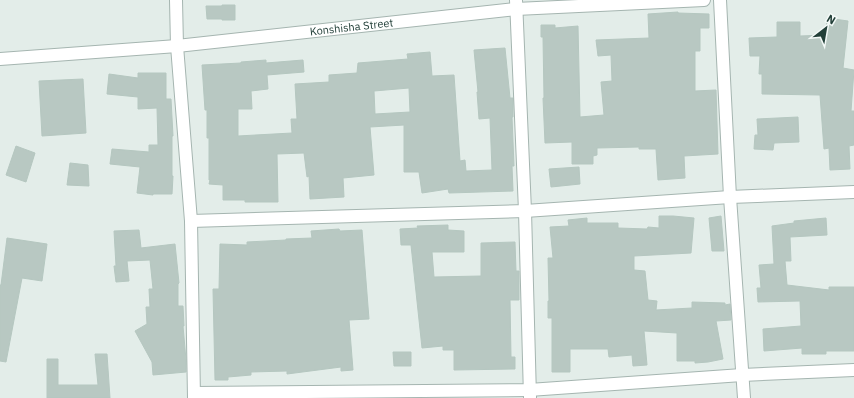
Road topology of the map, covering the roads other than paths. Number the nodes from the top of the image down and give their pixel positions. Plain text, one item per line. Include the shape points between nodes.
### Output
1 (176, 0) edge
2 (704, 0) edge
3 (720, 0) edge
4 (516, 5) edge
5 (177, 46) junction
6 (0, 59) edge
7 (854, 192) edge
8 (730, 197) junction
9 (525, 211) junction
10 (191, 221) junction
11 (854, 370) edge
12 (742, 375) junction
13 (530, 394) edge
14 (194, 396) edge
15 (744, 398) edge

1 - 5 street
2 - 4 street, Konshisha Street
3 - 8 street
4 - 5 street, Konshisha Street
4 - 9 street
5 - 6 street, Konshisha Street
5 - 10 street
7 - 8 street
8 - 9 street
8 - 12 street
9 - 10 street
9 - 13 street
10 - 14 street
11 - 12 street
12 - 13 street
12 - 15 street
13 - 14 street

